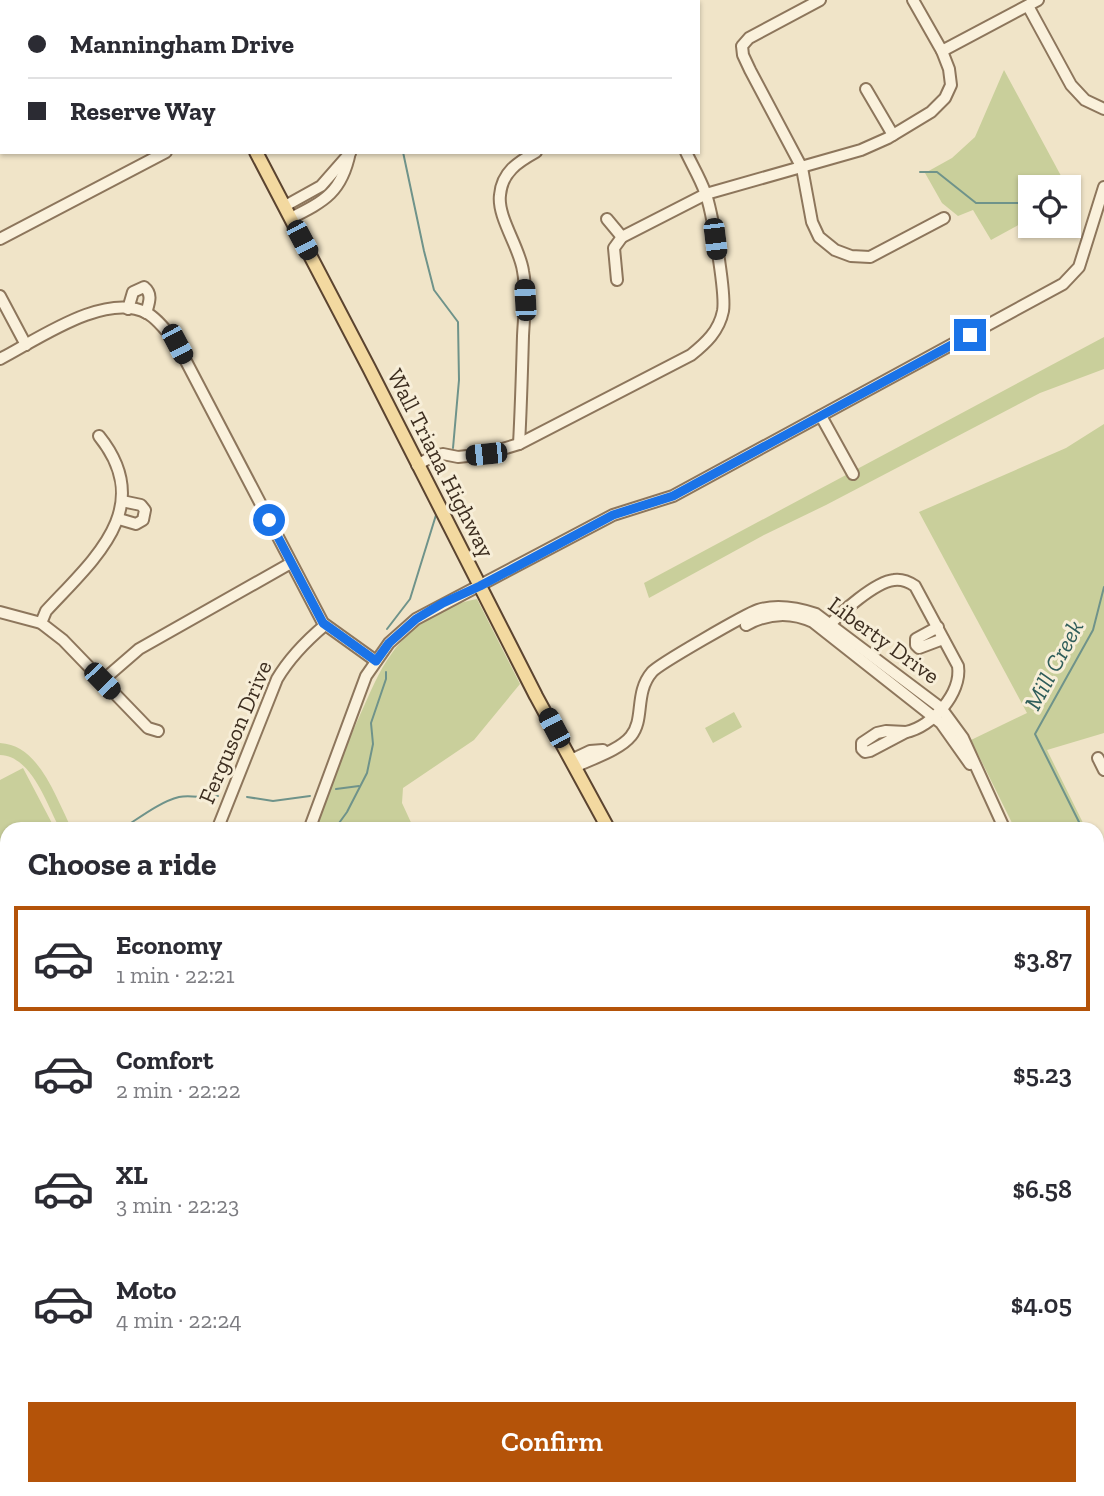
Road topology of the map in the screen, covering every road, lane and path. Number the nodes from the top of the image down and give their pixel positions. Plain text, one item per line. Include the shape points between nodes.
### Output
1 (820, 0) edge
2 (913, 0) edge
3 (1033, 3) edge
4 (942, 51) junction
5 (866, 89) dead end
6 (1104, 109) edge
7 (893, 135) junction
8 (162, 154) edge
9 (257, 154) edge
10 (348, 154) edge
11 (533, 154) edge
12 (687, 154) edge
13 (802, 168) junction
14 (1104, 187) edge
15 (706, 194) junction
16 (288, 212) junction
17 (944, 218) dead end
18 (607, 219) dead end
19 (622, 237) junction
20 (0, 239) edge
21 (617, 280) dead end
22 (0, 296) edge
23 (128, 309) junction
24 (146, 313) junction
25 (26, 345) junction
26 (0, 359) edge
27 (821, 415) junction
28 (99, 436) dead end
29 (519, 444) junction
30 (417, 465) junction
31 (853, 474) dead end
32 (122, 501) junction
33 (119, 519) junction
34 (291, 563) junction
35 (480, 586) junction
36 (0, 612) edge
37 (41, 623) junction
38 (325, 625) junction
39 (827, 628) junction
40 (938, 628) junction
41 (943, 639) junction
42 (376, 661) junction
43 (102, 681) junction
44 (937, 712) junction
45 (158, 731) dead end
46 (906, 732) dead end
47 (1098, 758) dead end
48 (573, 763) junction
49 (1104, 770) edge
50 (220, 822) edge
51 (312, 822) edge
52 (605, 822) edge
53 (1001, 822) edge

1 - 13 street via 742,46
2 - 4 street
3 - 4 street
3 - 6 street via 1071,85 1085,100
4 - 7 street via 951,85 945,98
5 - 7 street
7 - 13 street
8 - 20 street
9 - 16 main road, Wall Triana Highway
10 - 16 street via 321,186
11 - 29 street via 510,169 499,197 523,270
12 - 15 street
13 - 15 street
13 - 17 street via 819,237 851,256 870,257
14 - 27 street via 1081,260 1069,279
15 - 19 street
15 - 29 street via 723,310 709,340 641,383
16 - 30 main road, Wall Triana Highway
18 - 19 street
19 - 21 street via 614,248
22 - 25 street
23 - 24 street
23 - 24 street via 133,292 144,286 150,297
23 - 25 street via 83,314
24 - 34 street via 177,344
25 - 26 street
27 - 31 street
27 - 35 street via 673,496 613,515
28 - 32 street via 113,453
29 - 30 street via 486,454 433,456
30 - 35 main road, Wall Triana Highway
32 - 33 street
32 - 33 street via 141,505 145,515 136,524
33 - 37 street via 103,548 46,611
34 - 38 street
34 - 43 street via 139,649
35 - 42 street via 416,619
35 - 48 main road, Wall Triana Highway
36 - 37 street
37 - 43 street
38 - 42 street
38 - 50 street, Ferguson Drive via 287,662 277,679
39 - 40 street via 856,600 894,580 915,586
39 - 44 street, Liberty Drive
39 - 48 street, Liberty Drive via 816,614 800,608 758,610 653,670 643,687 632,735 624,743 590,751
40 - 41 street
40 - 41 street via 916,639 916,645 925,648
41 - 44 street via 959,673 952,694
42 - 51 street via 366,676
43 - 45 street via 148,728
44 - 46 street via 916,730
44 - 53 street, Liberty Drive via 963,738
47 - 49 street
48 - 52 main road, Wall Triana Highway

